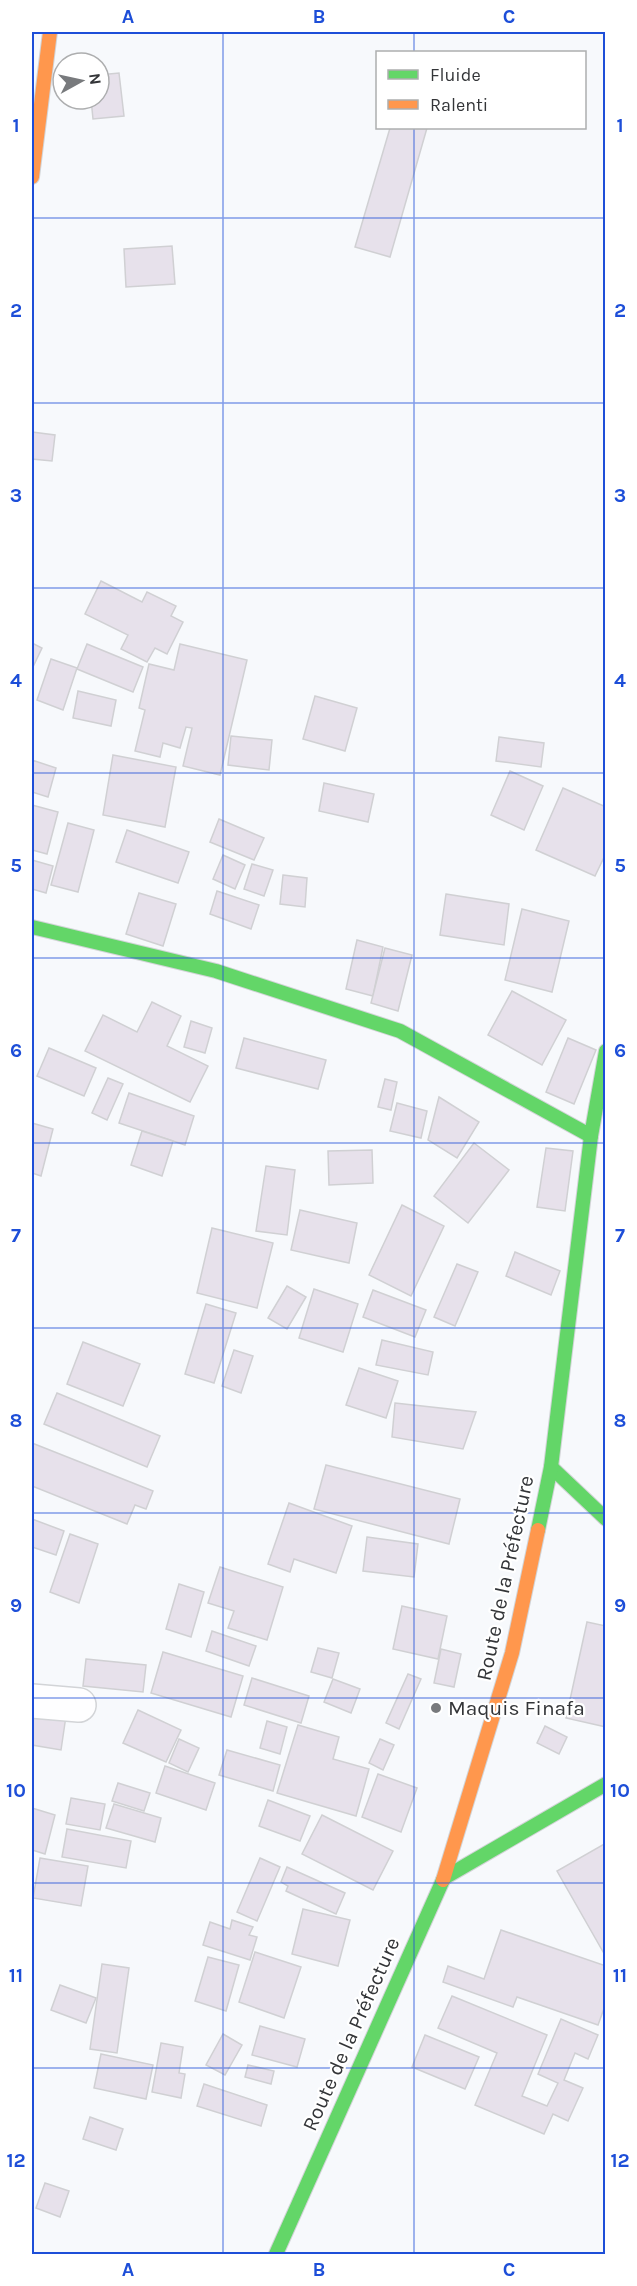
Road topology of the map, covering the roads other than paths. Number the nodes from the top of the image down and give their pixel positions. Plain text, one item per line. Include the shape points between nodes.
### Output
1 (50, 32) edge
2 (32, 177) edge
3 (32, 927) edge
4 (606, 1051) edge
5 (591, 1136) junction
6 (550, 1467) junction
7 (606, 1519) edge
8 (32, 1701) edge
9 (79, 1705) dead end
10 (606, 1784) edge
11 (444, 1878) junction
12 (276, 2254) edge

1 - 2 street
3 - 5 street via 216,971 400,1031
4 - 5 street, Route de la Préfecture
5 - 6 street, Route de la Préfecture
6 - 7 street
6 - 11 street, Route de la Préfecture via 512,1653
8 - 9 street
10 - 11 street
11 - 12 street, Route de la Préfecture

